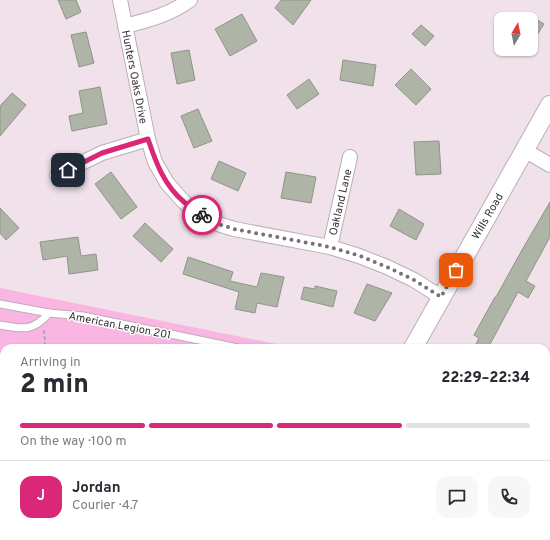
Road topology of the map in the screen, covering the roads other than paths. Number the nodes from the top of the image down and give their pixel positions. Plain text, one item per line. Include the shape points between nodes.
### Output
1 (120, 0) edge
2 (190, 0) edge
3 (125, 26) junction
4 (550, 105) edge
5 (148, 139) junction
6 (524, 150) junction
7 (350, 157) dead end
8 (550, 165) edge
9 (57, 175) dead end
10 (330, 247) junction
11 (441, 297) junction
12 (0, 304) edge
13 (49, 313) junction
14 (0, 325) edge
15 (219, 344) edge
16 (415, 344) edge

1 - 3 street, Hunters Oaks Drive
2 - 3 street via 157,17
3 - 5 street, Hunters Oaks Drive
4 - 6 street, Wills Road
5 - 9 street via 102,153
5 - 10 street, Hunters Oaks Drive via 155,162 167,183 183,201 202,216 234,229
6 - 8 street
6 - 11 street, Wills Road
7 - 10 street, Oakland Lane
10 - 11 street, Hunters Oaks Drive via 387,267
11 - 16 street, Wills Road
12 - 13 lane, American Legion 201
13 - 14 lane via 32,327 21,329
13 - 15 lane, American Legion 201 via 83,316

